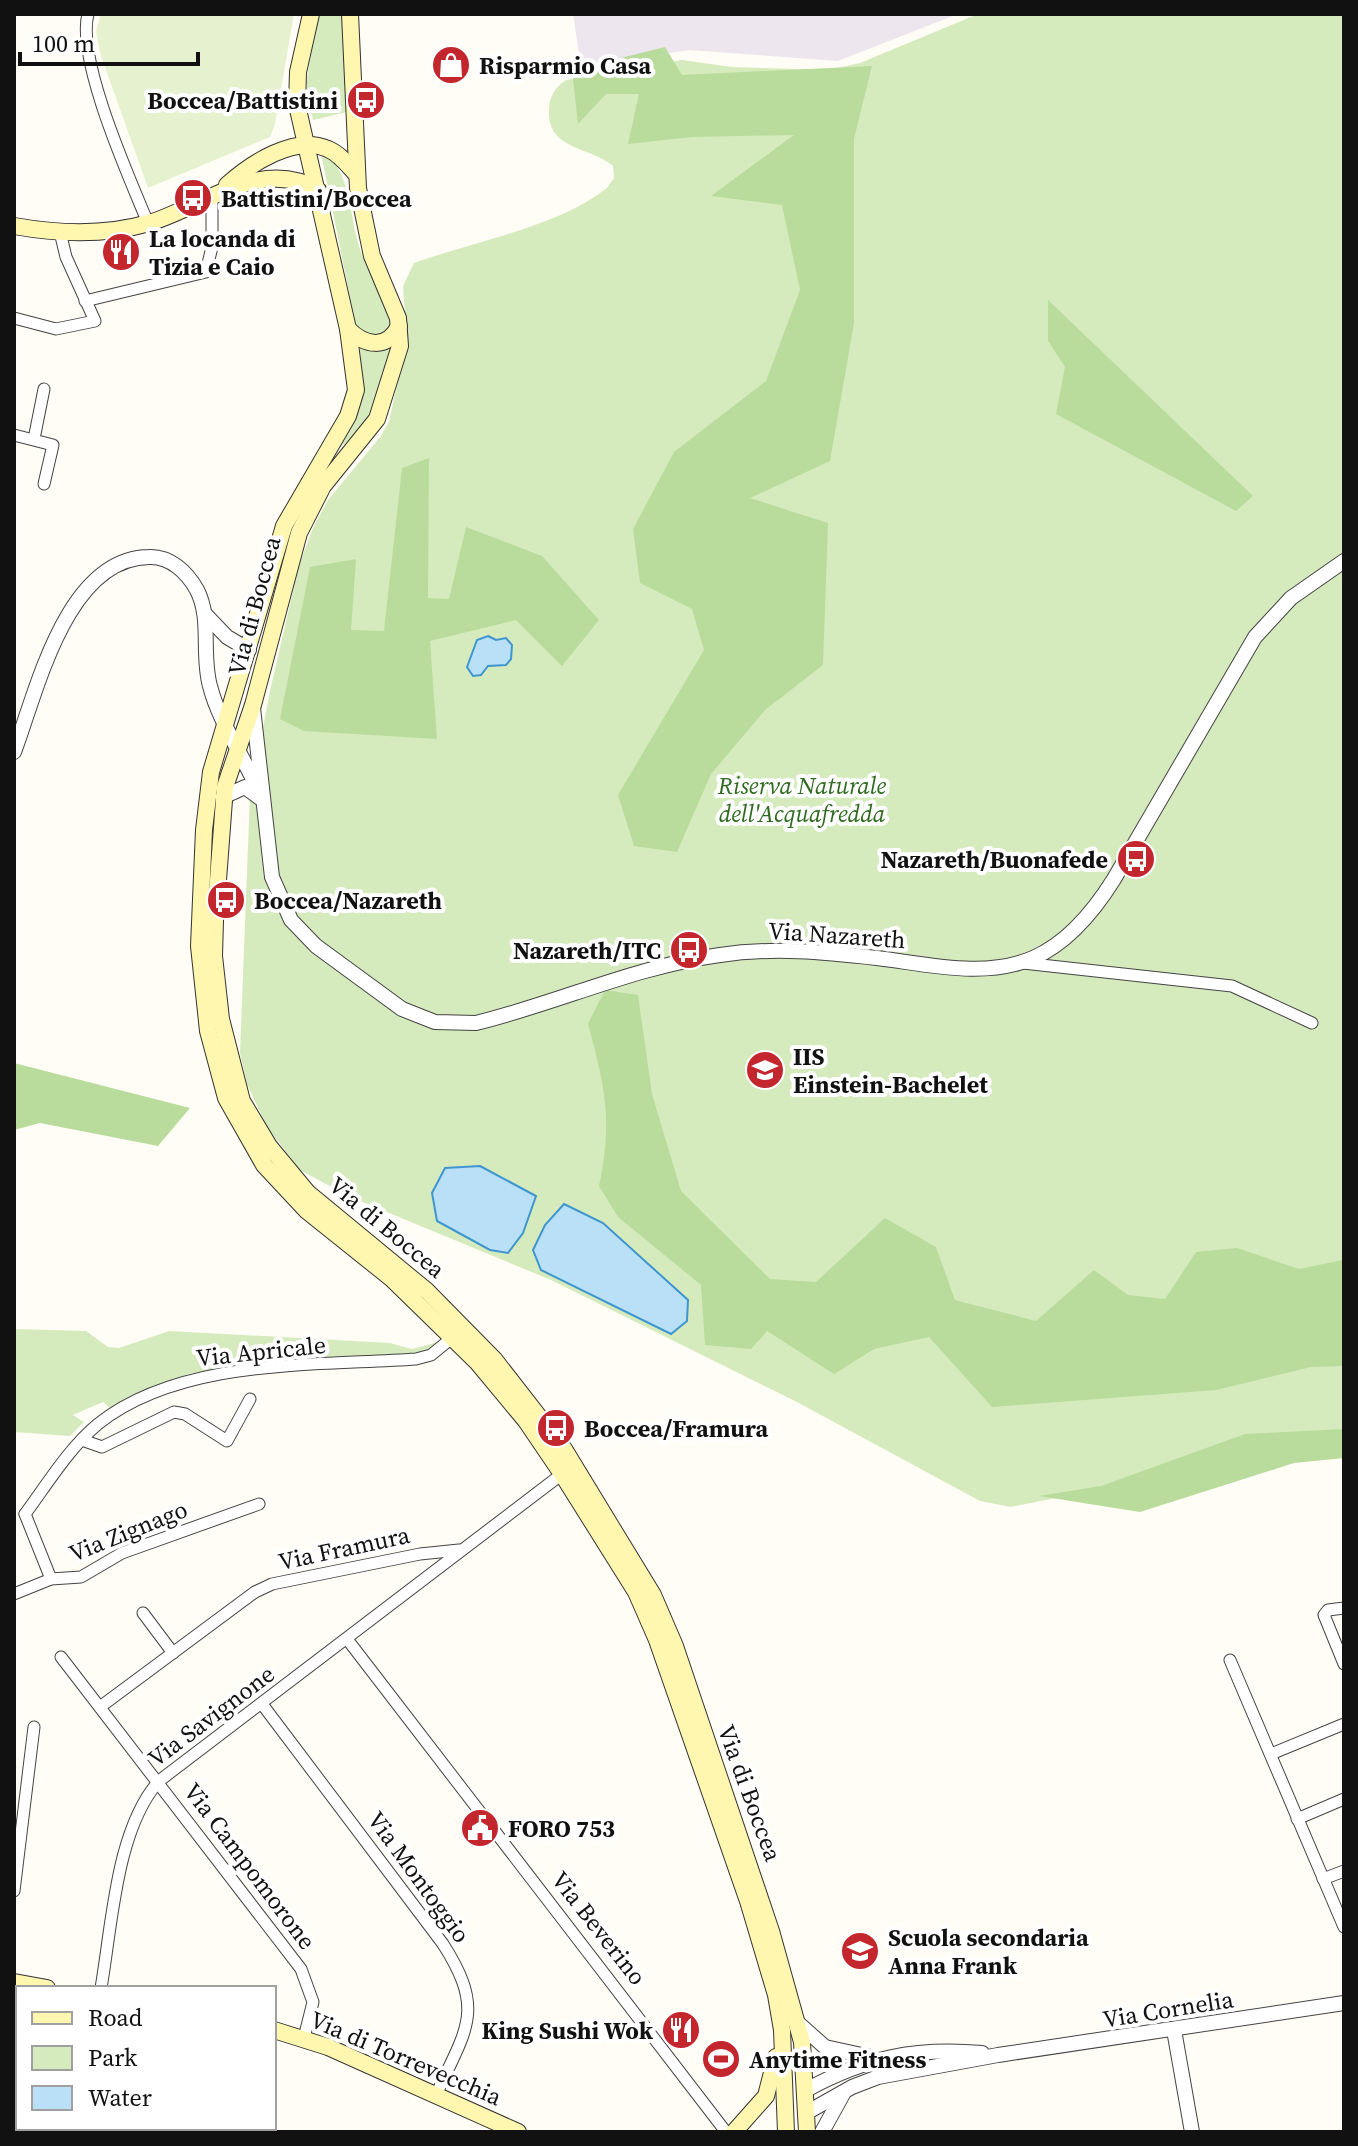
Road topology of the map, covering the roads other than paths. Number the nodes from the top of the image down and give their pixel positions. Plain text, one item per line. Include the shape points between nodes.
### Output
1 (88, 14) edge
2 (311, 14) edge
3 (350, 14) edge
4 (307, 146) junction
5 (356, 174) junction
6 (318, 190) junction
7 (215, 194) junction
8 (148, 223) junction
9 (14, 226) edge
10 (60, 232) junction
11 (85, 301) junction
12 (14, 318) edge
13 (399, 326) junction
14 (348, 329) junction
15 (44, 389) dead end
16 (14, 432) edge
17 (35, 434) junction
18 (55, 439) dead end
19 (44, 484) dead end
20 (1344, 561) edge
21 (205, 614) junction
22 (249, 650) junction
23 (253, 705) junction
24 (226, 722) junction
25 (240, 749) junction
26 (14, 752) edge
27 (223, 797) junction
28 (263, 803) junction
29 (1019, 963) junction
30 (1312, 1023) dead end
31 (460, 1332) junction
32 (250, 1399) dead end
33 (82, 1440) junction
34 (562, 1474) junction
35 (259, 1504) dead end
36 (20, 1513) edge
37 (460, 1549) junction
38 (51, 1579) junction
39 (14, 1594) edge
40 (1344, 1608) edge
41 (143, 1613) dead end
42 (347, 1639) junction
43 (173, 1653) junction
44 (61, 1657) dead end
45 (1343, 1657) edge
46 (1230, 1660) dead end
47 (262, 1704) junction
48 (100, 1707) junction
49 (1344, 1724) edge
50 (34, 1727) dead end
51 (1271, 1754) junction
52 (159, 1781) junction
53 (1344, 1799) edge
54 (1297, 1819) junction
55 (1344, 1871) edge
56 (1323, 1879) junction
57 (14, 1891) edge
58 (1344, 1927) edge
59 (14, 1982) edge
60 (36, 1986) edge
61 (101, 1986) edge
62 (1344, 2003) edge
63 (790, 2022) junction
64 (1174, 2030) junction
65 (276, 2031) edge
66 (304, 2038) junction
67 (998, 2055) junction
68 (875, 2058) junction
69 (806, 2090) junction
70 (846, 2090) junction
71 (436, 2095) junction
72 (784, 2102) junction
73 (806, 2113) junction
74 (782, 2130) edge
75 (518, 2132) edge
76 (726, 2132) edge
77 (735, 2132) edge
78 (807, 2132) edge
79 (822, 2132) edge
80 (1192, 2132) edge

1 - 8 street via 90,64
2 - 4 main road, Via di Boccea via 296,88
3 - 5 main road, Via di Boccea
4 - 5 main road via 331,150
4 - 6 main road, Via di Boccea
4 - 7 main road via 270,156
5 - 13 main road, Via di Boccea via 369,244
6 - 7 main road via 283,177
6 - 14 main road, Via di Boccea
7 - 8 main road
7 - 11 street via 206,272
8 - 10 main road
9 - 10 main road
10 - 11 street
11 - 12 street via 95,321 56,329
13 - 14 main road via 390,339 376,344
13 - 23 main road, Via di Boccea via 399,355 380,412 328,478 299,533
14 - 22 main road, Via di Boccea via 356,370 354,404 284,526
15 - 17 street
16 - 17 street
16 - 19 street via 53,445
17 - 18 street
20 - 29 street, Via Nazareth via 1291,598 1255,637 1089,914 1050,949
21 - 22 street
21 - 24 street, Via Nazareth via 208,678
21 - 26 street via 187,576 165,560 144,557 107,572 82,593 63,622
22 - 24 main road, Via di Boccea
23 - 25 main road, Via di Boccea
23 - 28 street, Via Nazareth
24 - 25 street, Via Nazareth
24 - 31 main road, Via di Boccea via 208,789 199,957 205,1015 226,1098 249,1143 293,1198
25 - 27 main road, Via di Boccea
25 - 28 street, Via Nazareth
27 - 28 street via 248,787
27 - 31 main road, Via di Boccea via 214,956 221,1019 242,1101 269,1146 308,1193
28 - 29 street, Via Nazareth via 274,885 296,927 387,999 435,1022 489,1020 654,968 748,951 806,951 966,968
29 - 30 street via 1232,986
31 - 33 street, Via Apricale via 431,1355 416,1359 195,1378 107,1418
31 - 34 main road, Via di Boccea
31 - 63 main road, Via di Boccea via 551,1431 661,1611 759,1892
32 - 33 street, Via Apricale via 227,1441 174,1412 102,1447
33 - 36 street, Via Apricale
34 - 37 street, Via Framura
34 - 63 main road, Via di Boccea via 628,1576 654,1632
35 - 38 street, Via Zignago via 122,1553 81,1577
36 - 38 street, Via Apricale
37 - 42 street, Via Savignone
37 - 43 street, Via Framura via 272,1584
38 - 39 street, Via Zignago
40 - 45 street via 1324,1615
41 - 43 street
42 - 47 street, Via Savignone
42 - 76 street, Via Beverino
43 - 48 street, Via Framura
44 - 48 street, Via Campomorone
46 - 51 street
47 - 52 street, Via Savignone
47 - 71 street, Via Montoggio via 460,1972 469,1994 467,2025
48 - 52 street, Via Campomorone
49 - 51 street
50 - 57 street
51 - 54 street
52 - 61 street, Via Savignone via 137,1811 128,1836
52 - 66 street, Via Campomorone via 304,1975 313,2002
53 - 54 street
54 - 56 street
55 - 56 street
56 - 58 street
59 - 60 main road
62 - 64 street, Via Cornelia
63 - 68 street via 825,2047
63 - 69 main road, Via di Boccea
63 - 72 main road, Via di Boccea
63 - 77 main road via 769,2088 758,2109
64 - 67 street, Via Cornelia
64 - 80 street
65 - 66 main road, Via di Torrevecchia
66 - 71 main road, Via di Torrevecchia
67 - 68 street, Via Cornelia via 939,2052
67 - 70 street, Via Cornelia via 878,2077
68 - 69 street, Via Cornelia
69 - 72 main road
69 - 73 main road, Via di Boccea
70 - 73 street, Via Cornelia
70 - 79 street
71 - 75 main road, Via di Torrevecchia
72 - 74 main road, Via di Boccea
72 - 77 main road
73 - 74 main road
73 - 78 main road, Via di Boccea

